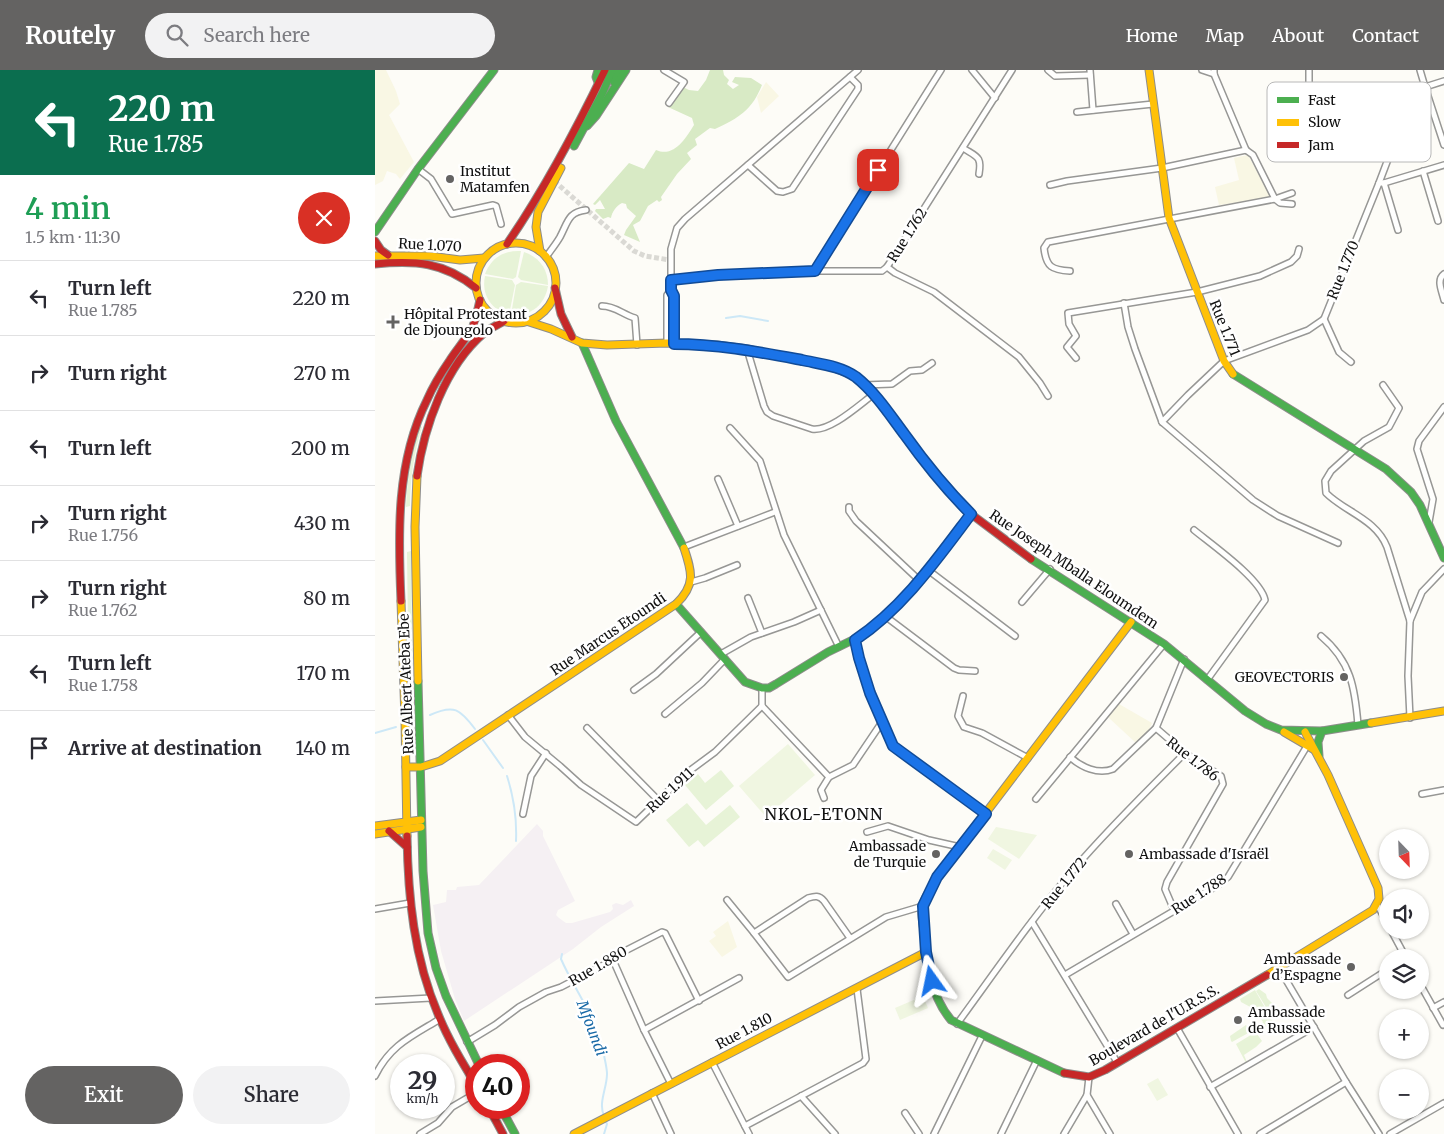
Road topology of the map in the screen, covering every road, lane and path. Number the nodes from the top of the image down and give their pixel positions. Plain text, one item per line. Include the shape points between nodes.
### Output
1 (494, 70) edge
2 (598, 70) edge
3 (605, 70) edge
4 (612, 70) edge
5 (619, 70) edge
6 (626, 70) edge
7 (664, 70) edge
8 (858, 70) edge
9 (941, 70) edge
10 (972, 70) edge
11 (1012, 70) edge
12 (1048, 70) edge
13 (1149, 70) edge
14 (1202, 70) edge
15 (1420, 70) edge
16 (1090, 72) edge
17 (1214, 72) edge
18 (849, 77) junction
19 (1444, 81) edge
20 (598, 82) junction
21 (1424, 82) edge
22 (1431, 85) edge
23 (611, 92) junction
24 (995, 98) junction
25 (669, 103) dead end
26 (1153, 104) junction
27 (1431, 105) edge
28 (1093, 110) junction
29 (1077, 112) dead end
30 (583, 129) junction
31 (1444, 145) edge
32 (963, 148) junction
33 (1246, 150) junction
34 (1388, 162) edge
35 (1444, 164) edge
36 (748, 166) junction
37 (1162, 168) junction
38 (418, 169) junction
39 (1423, 171) junction
40 (979, 174) dead end
41 (1381, 183) junction
42 (1050, 185) dead end
43 (1292, 194) dead end
44 (1275, 199) junction
45 (1292, 204) dead end
46 (586, 210) dead end
47 (1169, 218) junction
48 (1438, 221) dead end
49 (501, 224) dead end
50 (1398, 230) dead end
51 (375, 232) edge
52 (375, 241) edge
53 (507, 244) junction
54 (1299, 249) dead end
55 (540, 251) junction
56 (388, 255) junction
57 (375, 256) edge
58 (546, 257) junction
59 (484, 258) junction
60 (375, 264) edge
61 (887, 267) junction
62 (815, 271) junction
63 (1070, 271) dead end
64 (1444, 274) edge
65 (671, 280) junction
66 (476, 288) junction
67 (555, 288) junction
68 (1197, 292) junction
69 (480, 300) junction
70 (1444, 300) edge
71 (1124, 303) junction
72 (602, 306) dead end
73 (1324, 319) junction
74 (504, 321) junction
75 (526, 321) junction
76 (574, 340) junction
77 (582, 342) junction
78 (671, 344) junction
79 (637, 345) junction
80 (747, 349) junction
81 (1076, 358) dead end
82 (1224, 361) junction
83 (1351, 362) dead end
84 (932, 363) dead end
85 (864, 385) junction
86 (1383, 385) dead end
87 (874, 394) junction
88 (1048, 396) dead end
89 (1444, 407) edge
90 (1162, 422) junction
91 (730, 428) dead end
92 (1354, 449) junction
93 (718, 479) dead end
94 (849, 507) dead end
95 (775, 512) junction
96 (971, 514) junction
97 (1429, 522) junction
98 (738, 526) junction
99 (1193, 530) dead end
100 (1338, 543) dead end
101 (684, 547) junction
102 (1444, 558) edge
103 (737, 566) dead end
104 (1050, 569) junction
105 (1444, 569) edge
106 (928, 570) junction
107 (919, 580) junction
108 (691, 582) junction
109 (748, 598) dead end
110 (1023, 602) dead end
111 (676, 604) junction
112 (821, 610) junction
113 (885, 616) junction
114 (1410, 621) junction
115 (1131, 622) junction
116 (701, 632) junction
117 (762, 633) junction
118 (1015, 636) dead end
119 (1321, 636) dead end
120 (855, 640) junction
121 (1164, 644) junction
122 (839, 647) junction
123 (723, 656) junction
124 (1184, 659) junction
125 (975, 670) dead end
126 (1207, 680) junction
127 (762, 689) junction
128 (634, 690) dead end
129 (963, 696) dead end
130 (762, 706) junction
131 (1444, 711) edge
132 (665, 714) dead end
133 (508, 716) junction
134 (1410, 718) junction
135 (882, 722) junction
136 (1358, 725) junction
137 (587, 728) dead end
138 (1155, 728) junction
139 (1281, 730) junction
140 (1322, 731) junction
141 (1305, 732) junction
142 (1310, 748) junction
143 (546, 753) junction
144 (1185, 753) junction
145 (1071, 757) junction
146 (1319, 757) junction
147 (1028, 758) junction
148 (406, 767) junction
149 (421, 767) junction
150 (829, 777) junction
151 (1444, 790) edge
152 (1422, 794) dead end
153 (824, 798) dead end
154 (1036, 799) dead end
155 (659, 800) junction
156 (523, 814) dead end
157 (986, 814) junction
158 (406, 823) junction
159 (421, 824) junction
160 (375, 826) edge
161 (389, 831) junction
162 (867, 832) dead end
163 (375, 834) edge
164 (407, 847) junction
165 (960, 847) junction
166 (727, 900) dead end
167 (410, 903) junction
168 (1115, 904) dead end
169 (1377, 904) junction
170 (923, 906) junction
171 (1379, 908) edge
172 (375, 909) edge
173 (1174, 910) junction
174 (1032, 922) junction
175 (754, 933) junction
176 (1133, 934) junction
177 (850, 938) junction
178 (926, 952) junction
179 (613, 960) junction
180 (1279, 968) junction
181 (1065, 975) junction
182 (1379, 975) edge
183 (739, 978) dead end
184 (857, 989) junction
185 (1348, 995) dead end
186 (431, 998) junction
187 (1428, 999) edge
188 (699, 1001) junction
189 (375, 1002) edge
190 (1444, 1002) edge
191 (1433, 1008) junction
192 (440, 1019) junction
193 (957, 1024) junction
194 (1443, 1025) edge
195 (1314, 1027) junction
196 (1177, 1028) junction
197 (644, 1030) junction
198 (982, 1036) junction
199 (467, 1042) junction
200 (473, 1054) edge
201 (387, 1056) junction
202 (1037, 1060) junction
203 (375, 1062) edge
204 (712, 1062) junction
205 (1117, 1062) junction
206 (465, 1065) edge
207 (375, 1076) edge
208 (1089, 1077) junction
209 (1346, 1082) junction
210 (671, 1084) junction
211 (1210, 1087) junction
212 (652, 1094) junction
213 (1087, 1095) junction
214 (801, 1096) junction
215 (465, 1099) edge
216 (1444, 1103) edge
217 (905, 1113) dead end
218 (495, 1119) edge
219 (507, 1119) edge
220 (745, 1126) junction
221 (420, 1134) edge
222 (503, 1134) edge
223 (515, 1134) edge
224 (574, 1134) edge
225 (671, 1134) edge
226 (749, 1134) edge
227 (835, 1134) edge
228 (919, 1134) edge
229 (934, 1134) edge
230 (1001, 1134) edge
231 (1064, 1134) edge
232 (1110, 1134) edge
233 (1238, 1134) edge
234 (1260, 1134) edge
235 (1379, 1134) edge
236 (1390, 1134) edge

1 - 38 main road
2 - 20 main road
3 - 20 main road
4 - 30 main road
5 - 23 main road
6 - 23 main road
7 - 25 street via 684,82
8 - 18 street
9 - 62 street
10 - 24 street
11 - 24 street, Rue 1.762
12 - 16 street via 1055,76
13 - 26 main road, Rue 1.771
14 - 17 street
15 - 21 street
16 - 28 street
17 - 33 street
18 - 36 street
18 - 36 street via 858,89 792,189 777,191
19 - 22 street
20 - 53 main road via 574,133
23 - 30 main road
24 - 32 street, Rue 1.762
26 - 28 street
26 - 37 main road, Rue 1.771
27 - 31 street
28 - 29 street
30 - 55 main road via 538,212 536,227
32 - 40 street via 979,158
32 - 61 street, Rue 1.762
33 - 37 street
33 - 44 street via 1253,155
34 - 41 street, Rue 1.770
35 - 39 street
36 - 65 street via 677,228 671,249
37 - 42 street
37 - 47 main road, Rue 1.771
38 - 49 street via 435,185 453,214 493,205 498,210
38 - 51 main road
39 - 41 street
39 - 48 street
41 - 50 street
41 - 73 street, Rue 1.770
43 - 44 street
44 - 45 street via 1280,204
44 - 47 street
46 - 58 street via 570,217
47 - 63 street via 1048,242 1044,248 1048,264 1057,271
47 - 68 main road, Rue 1.771
52 - 56 main road
53 - 55 main road via 525,244
53 - 59 main road
54 - 68 street via 1291,262 1271,272
55 - 58 main road
56 - 57 main road, Rue 1.070
56 - 59 main road, Rue 1.070 via 460,260
58 - 67 main road via 554,272
59 - 66 main road via 476,278
60 - 66 main road, Rue 1.070 via 392,262 445,268
61 - 62 street, Rue 1.762 via 875,272
61 - 88 street via 934,292 1013,353 1027,366
62 - 65 street, Rue 1.762
64 - 70 street via 1439,281
65 - 78 street via 674,296
66 - 69 main road
67 - 75 main road via 543,312
67 - 76 main road via 563,320
68 - 71 street
68 - 82 main road, Rue 1.771
69 - 74 main road via 490,313
69 - 148 main road via 472,326 435,382 405,462 400,552
71 - 81 street via 1067,313 1076,336 1067,346
71 - 90 street via 1135,349
72 - 79 street via 613,307 635,318
73 - 82 street via 1308,330
73 - 83 street via 1339,352
74 - 75 main road
74 - 149 main road, Rue Albert Ateba Ebe via 484,334 448,382 423,441 417,473 415,548
75 - 76 main road, Rue Joseph Mballa Eloumdem
76 - 77 main road, Rue Joseph Mballa Eloumdem
77 - 79 main road, Rue Joseph Mballa Eloumdem
77 - 101 main road via 609,406
78 - 79 main road, Rue Joseph Mballa Eloumdem
78 - 80 main road, Rue Joseph Mballa Eloumdem
80 - 85 main road, Rue Joseph Mballa Eloumdem via 830,366 846,371
80 - 87 street via 763,406 773,416 818,430 851,412
82 - 90 street
82 - 92 main road, Rue 1.771 via 1233,374
84 - 85 street via 922,370 910,371 893,384
85 - 87 main road, Rue Joseph Mballa Eloumdem
86 - 92 street via 1399,408 1389,427
87 - 96 main road, Rue Joseph Mballa Eloumdem
89 - 97 street via 1419,441 1417,449 1433,500
90 - 100 street via 1253,500 1278,516
91 - 95 street via 760,461
92 - 97 main road, Rue 1.771 via 1386,469 1411,492
92 - 114 street via 1331,471 1325,481 1325,494 1366,520 1384,539
93 - 98 street
94 - 107 street via 856,521
95 - 98 street
95 - 112 street via 794,559
96 - 104 main road, Rue Joseph Mballa Eloumdem via 1016,549
96 - 106 main road
97 - 102 main road, Rue 1.771
98 - 101 street
99 - 126 street via 1251,578 1265,600
101 - 108 main road via 691,568
103 - 108 street
104 - 110 street
104 - 115 main road, Rue Joseph Mballa Eloumdem
105 - 114 street via 1422,592
106 - 107 main road
106 - 118 street
107 - 113 main road
108 - 111 main road, Rue Marcus Etoundi via 687,593
109 - 117 street
111 - 116 main road
111 - 133 main road, Rue Marcus Etoundi
112 - 117 street
112 - 122 street
113 - 120 main road
113 - 125 street via 954,668
114 - 134 street
115 - 121 main road, Rue Joseph Mballa Eloumdem
115 - 147 main road, Boulevard de l'U.R.S.S.
116 - 123 main road
116 - 128 street
117 - 123 street via 751,636
119 - 136 street via 1339,653 1352,678
120 - 122 main road
120 - 135 main road via 863,674
121 - 124 main road, Rue Joseph Mballa Eloumdem
121 - 145 street
122 - 127 main road via 777,684
123 - 127 main road via 745,682
123 - 132 street via 702,682
124 - 126 main road, Rue Joseph Mballa Eloumdem
124 - 138 street, Rue 1.786
126 - 139 main road, Rue Joseph Mballa Eloumdem via 1245,711
127 - 130 street
129 - 147 street via 958,716 964,727
130 - 150 street
130 - 155 street, Rue 1.911
131 - 134 main road, Rue Joseph Mballa Eloumdem
133 - 143 street, Rue 1.911 via 525,737
133 - 149 main road, Rue Marcus Etoundi via 440,761
134 - 136 main road, Rue Joseph Mballa Eloumdem
135 - 150 street via 853,764
135 - 157 main road via 893,746
136 - 140 main road, Rue Joseph Mballa Eloumdem
137 - 155 street
138 - 144 street, Rue 1.786
138 - 145 street via 1109,771 1084,768
139 - 141 main road, Rue Joseph Mballa Eloumdem
139 - 142 main road
140 - 141 main road, Rue Joseph Mballa Eloumdem
140 - 146 main road
141 - 142 main road
142 - 146 main road
142 - 173 street, Rue 1.788 via 1228,877
143 - 155 street, Rue 1.911 via 581,785 636,822
143 - 156 street via 531,776
144 - 173 street, Rue 1.786 via 1221,776 1223,784 1167,882 1165,889
144 - 174 street, Rue 1.772 via 1093,847
145 - 154 street
146 - 169 main road via 1378,888
147 - 157 main road, Boulevard de l'U.R.S.S.
148 - 149 main road, Rue Marcus Etoundi
148 - 158 main road
149 - 159 main road, Rue Albert Ateba Ebe
150 - 153 street via 821,790
151 - 152 street
157 - 165 main road, Boulevard de l'U.R.S.S.
158 - 159 main road
158 - 160 main road
158 - 161 main road
158 - 164 main road
159 - 199 main road, Rue Albert Ateba Ebe via 426,919 432,952 447,998
161 - 163 main road
161 - 164 main road
162 - 165 street via 888,826
164 - 167 main road
165 - 170 main road, Boulevard de l'U.R.S.S. via 937,877
166 - 175 street
167 - 172 street
167 - 186 main road via 413,930
168 - 176 street
169 - 171 street
169 - 180 main road, Boulevard de l'U.R.S.S. via 1373,910
170 - 177 street via 886,917
170 - 178 main road, Boulevard de l'U.R.S.S.
173 - 176 street, Rue 1.788
174 - 181 street
174 - 193 street, Rue 1.772
175 - 177 street via 816,896 821,897
175 - 177 street via 787,977
176 - 181 street, Rue 1.788
178 - 184 main road, Rue 1.810
178 - 193 main road, Boulevard de l'U.R.S.S. via 935,996 946,1016
179 - 188 street, Rue 1.880 via 663,932
179 - 197 street
179 - 199 street, Rue 1.880 via 539,995
180 - 195 street
180 - 196 main road, Boulevard de l'U.R.S.S.
181 - 205 street
182 - 185 street
183 - 188 street
184 - 204 main road, Rue 1.810
184 - 214 street via 866,1059
186 - 189 street
186 - 192 main road
187 - 191 street
188 - 197 street
190 - 191 street
191 - 194 street
192 - 201 street via 400,1043
192 - 206 main road
193 - 198 main road, Boulevard de l'U.R.S.S.
195 - 209 street
195 - 211 street
196 - 205 main road, Boulevard de l'U.R.S.S.
196 - 211 street
197 - 210 street
198 - 202 main road, Boulevard de l'U.R.S.S.
198 - 229 street
199 - 200 main road, Rue Albert Ateba Ebe
201 - 203 street
201 - 207 street
202 - 208 main road, Boulevard de l'U.R.S.S. via 1065,1074
202 - 230 street
204 - 210 main road, Rue 1.810
204 - 220 street
205 - 208 main road, Boulevard de l'U.R.S.S.
208 - 213 street
209 - 234 street
209 - 235 street
210 - 212 main road, Rue 1.810
211 - 233 street
212 - 224 main road, Rue 1.810
212 - 225 street
213 - 231 street
213 - 232 street
214 - 220 street
214 - 227 street
215 - 221 street
216 - 236 street
217 - 228 street
218 - 222 main road
219 - 223 main road
220 - 226 street

